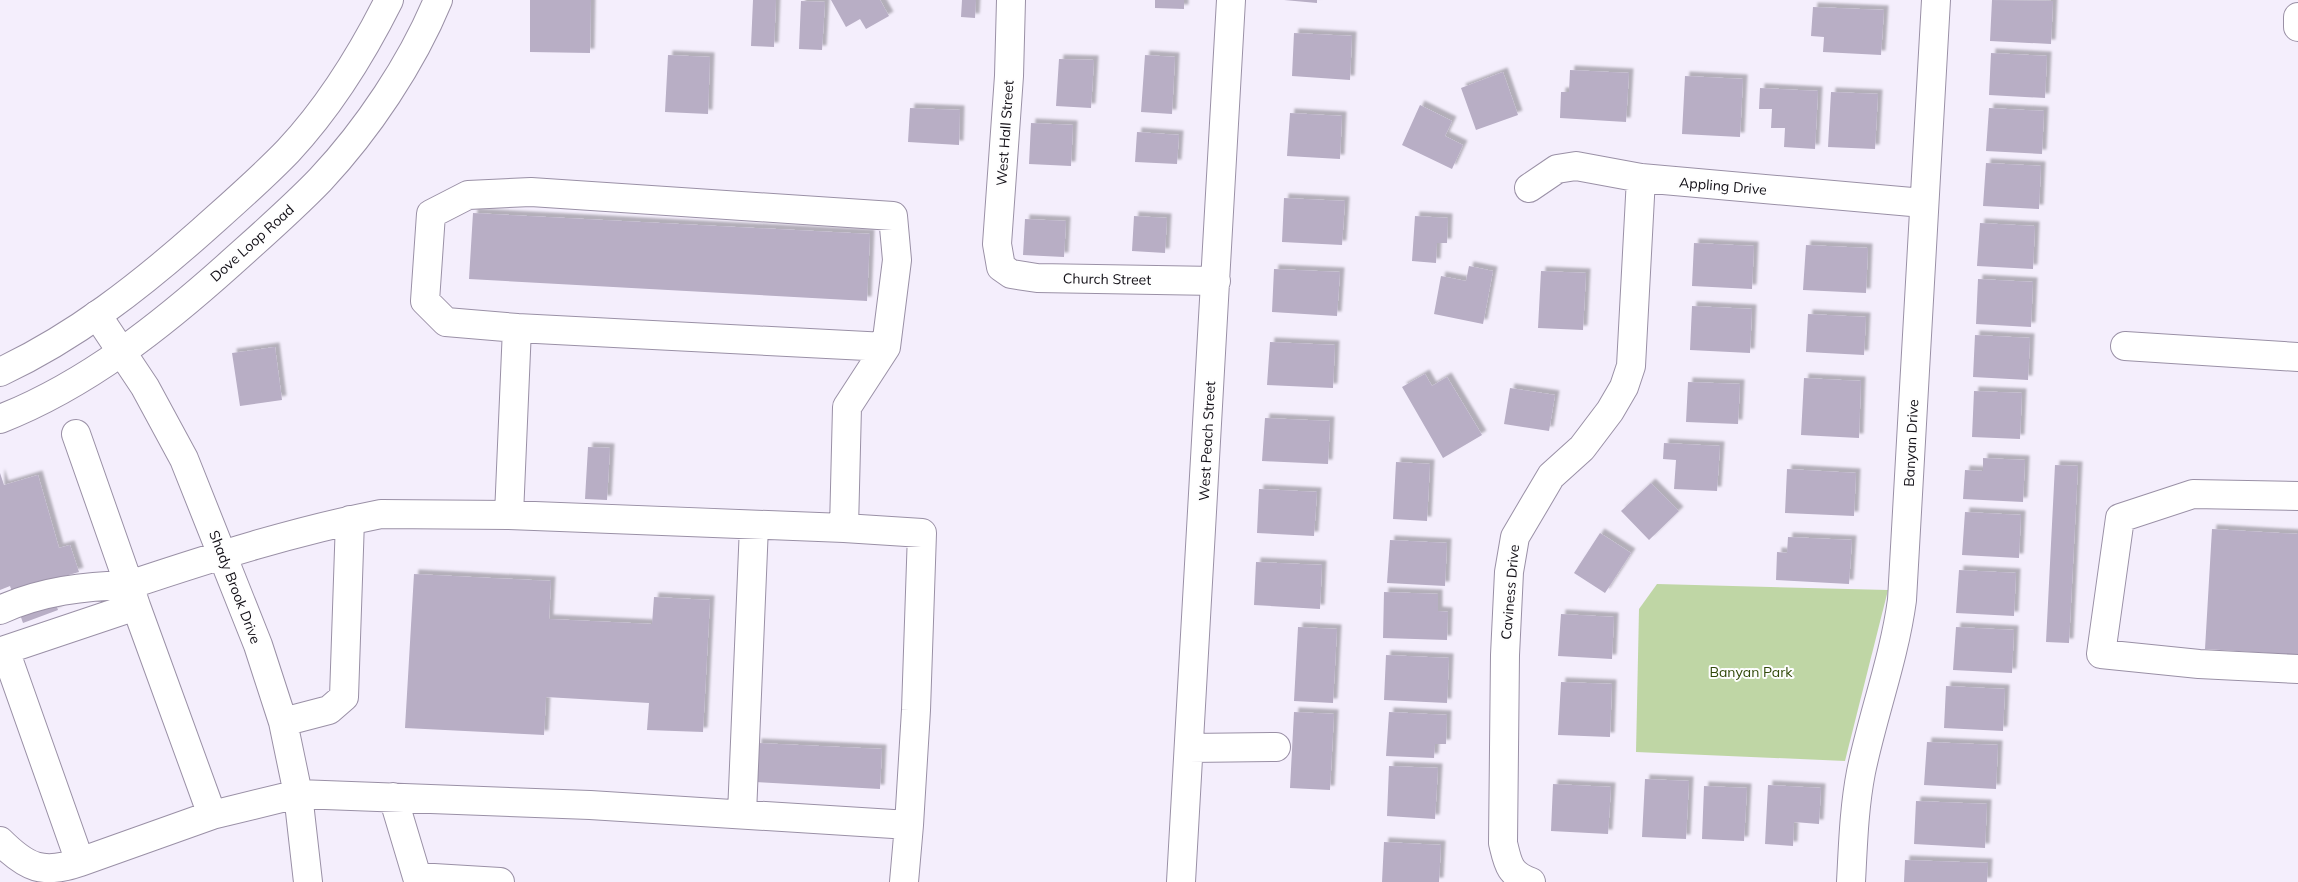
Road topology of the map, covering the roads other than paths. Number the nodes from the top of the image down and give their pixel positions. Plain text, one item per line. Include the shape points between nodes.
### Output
1 (389, 0) edge
2 (438, 0) edge
3 (1011, 0) edge
4 (1231, 0) edge
5 (1936, 0) edge
6 (2298, 18) edge
7 (2298, 27) edge
8 (1641, 178) junction
9 (1529, 188) dead end
10 (1923, 203) junction
11 (1001, 266) joint
12 (1216, 281) junction
13 (97, 315) junction
14 (517, 328) junction
15 (2125, 346) dead end
16 (886, 348) junction
17 (121, 351) junction
18 (2298, 357) edge
19 (0, 372) edge
20 (0, 419) edge
21 (76, 434) dead end
22 (2298, 496) edge
23 (509, 515) junction
24 (350, 520) junction
25 (754, 526) junction
26 (844, 528) junction
27 (222, 553) junction
28 (133, 595) junction
29 (0, 610) edge
30 (2, 651) edge
31 (2298, 669) edge
32 (283, 722) junction
33 (1276, 747) dead end
34 (1189, 748) junction
35 (298, 794) junction
36 (393, 797) junction
37 (742, 814) junction
38 (212, 815) junction
39 (908, 825) junction
40 (0, 841) edge
41 (80, 862) junction
42 (308, 882) edge
43 (500, 882) edge
44 (904, 882) edge
45 (1181, 882) edge
46 (1531, 882) edge
47 (1851, 882) edge

1 - 13 street via 340,86 288,150 177,253
2 - 17 street, Dove Loop Road via 376,110 320,180 205,286
3 - 11 street, West Hall Street via 997,244
4 - 12 street, West Peach Street
5 - 10 street, Banyan Drive
6 - 7 street
8 - 9 street, Appling Drive via 1576,166 1557,169
8 - 10 street, Appling Drive
8 - 46 street, Caviness Drive via 1631,366 1610,411 1582,448 1551,476 1515,536 1509,572 1503,843 1508,863 1518,877
10 - 47 street, Banyan Drive via 1902,600 1898,631 1861,772
11 - 12 street, Church Street via 1011,274 1037,278
12 - 34 street, West Peach Street
13 - 17 street, Shady Brook Drive
13 - 19 street via 52,345
14 - 16 street
14 - 16 street via 446,322 425,301 431,214 468,195 531,192 893,216 897,260
14 - 23 street
15 - 18 street
16 - 26 street via 847,407
17 - 20 street, Dove Loop Road via 39,401
17 - 27 street, Shady Brook Drive via 145,387 184,459
21 - 28 street
22 - 31 street via 2193,494 2120,518 2101,654 2199,664
23 - 24 street via 382,514
23 - 25 street
24 - 27 street
24 - 32 street via 344,697 329,710
25 - 26 street
25 - 37 street
26 - 39 street via 922,534
27 - 28 street
27 - 32 street, Shady Brook Drive via 258,645
28 - 29 street via 55,591
28 - 30 street
28 - 38 street
30 - 41 street
32 - 35 street, Shady Brook Drive
33 - 34 street
34 - 45 street, West Peach Street
35 - 36 street
35 - 38 street
35 - 42 street, Shady Brook Drive
36 - 37 street
36 - 43 street via 417,878
37 - 39 street
38 - 41 street
39 - 44 street
40 - 41 street via 17,858 39,869 62,868

